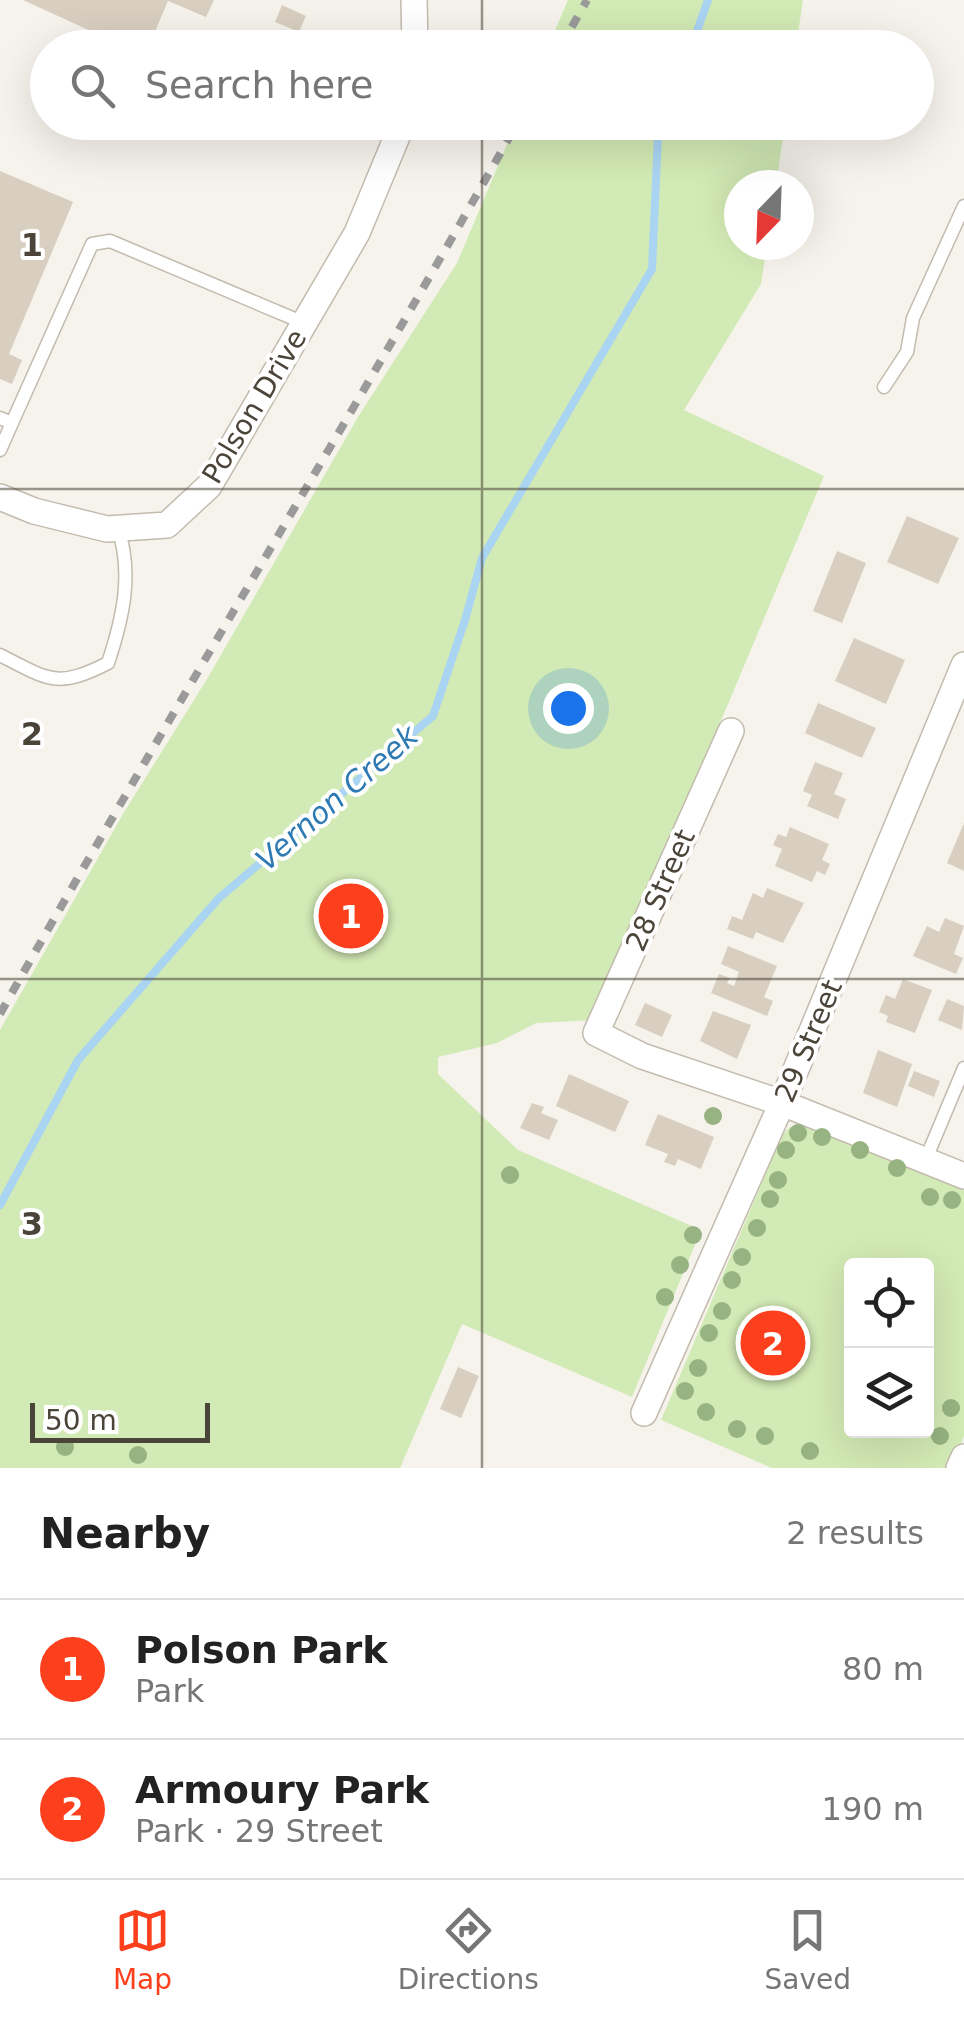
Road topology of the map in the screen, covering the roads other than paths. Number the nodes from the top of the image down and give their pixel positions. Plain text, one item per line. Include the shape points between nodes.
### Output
1 (414, 0) edge
2 (415, 30) edge
3 (395, 140) edge
4 (964, 206) edge
5 (304, 323) junction
6 (884, 387) dead end
7 (6, 421) edge
8 (0, 450) edge
9 (0, 496) edge
10 (118, 528) junction
11 (0, 655) edge
12 (964, 665) edge
13 (732, 732) dead end
14 (964, 1068) edge
15 (782, 1103) junction
16 (925, 1161) junction
17 (964, 1176) edge
18 (644, 1413) dead end
19 (964, 1457) edge
20 (959, 1468) edge

1 - 2 street
3 - 5 street, Polson Drive via 357,232
4 - 6 lane via 913,318 907,352
5 - 7 lane via 110,241 92,244
5 - 10 street, Polson Drive via 209,486 167,525
7 - 8 lane
9 - 10 street, Polson Drive
10 - 11 lane via 124,612 108,662 74,680 41,676
12 - 15 street, 29 Street
13 - 15 street, 28 Street via 596,1033 642,1056
14 - 16 lane
15 - 16 street
15 - 18 street, 29 Street
16 - 17 street
19 - 20 street

